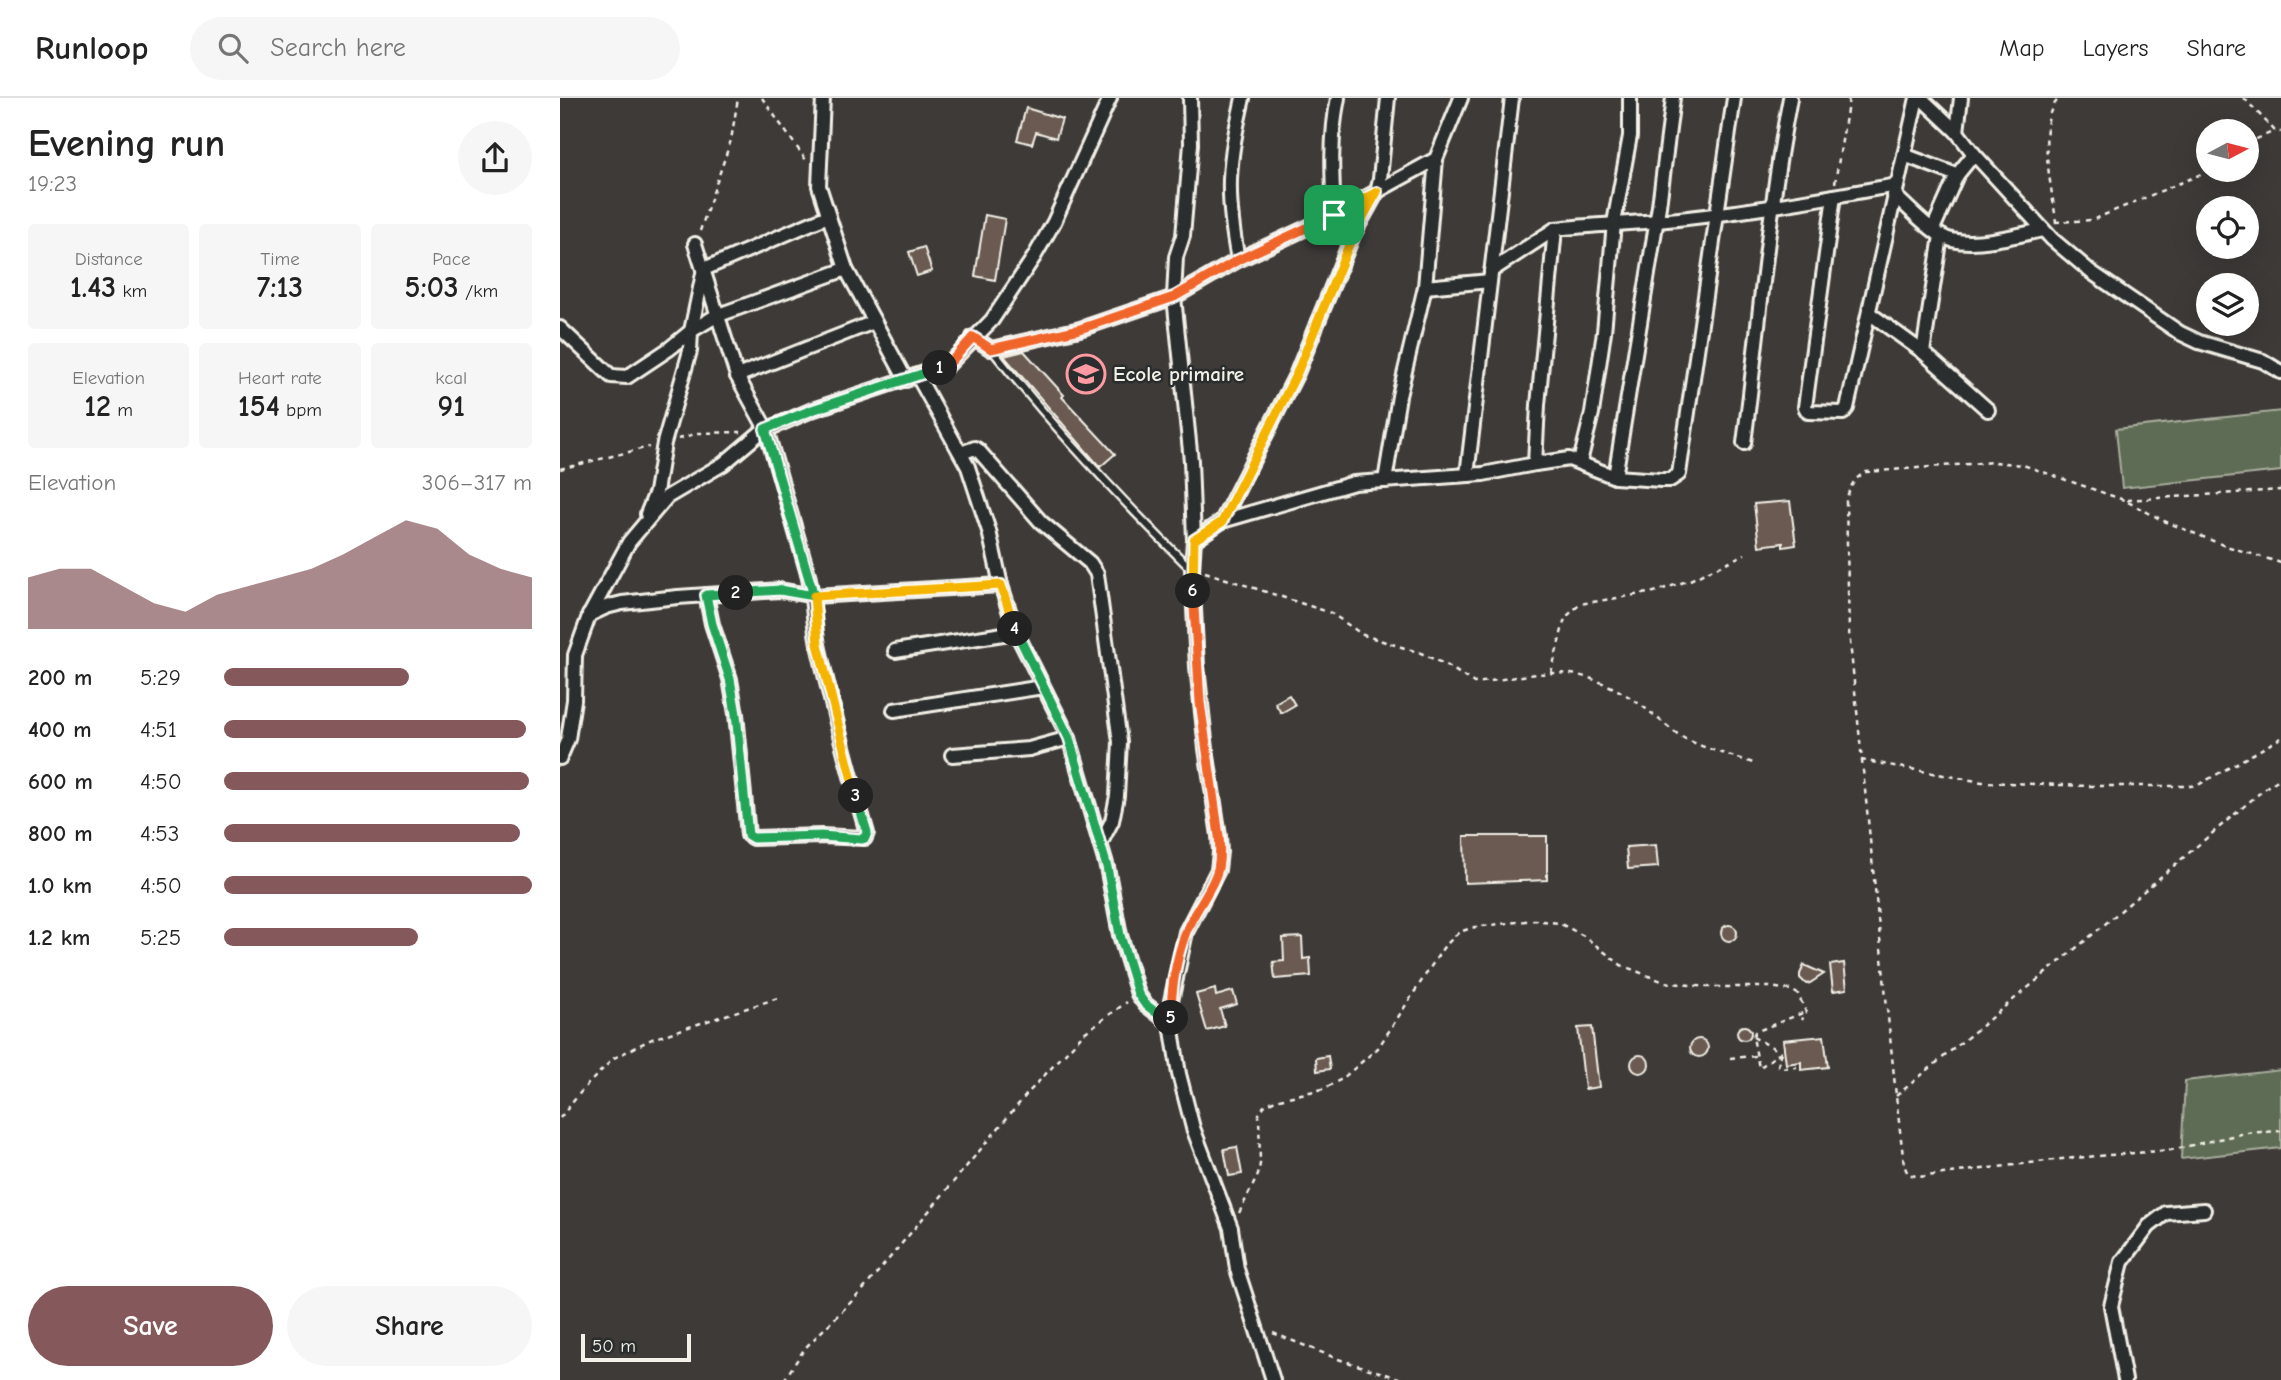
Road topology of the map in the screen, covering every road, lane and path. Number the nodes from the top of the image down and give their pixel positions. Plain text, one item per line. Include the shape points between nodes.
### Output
1 (738, 98) edge
2 (762, 98) edge
3 (823, 98) edge
4 (1110, 98) edge
5 (1190, 98) edge
6 (1243, 98) edge
7 (1338, 98) edge
8 (1388, 98) edge
9 (1461, 98) edge
10 (1512, 98) edge
11 (1630, 98) edge
12 (1673, 98) edge
13 (1734, 98) edge
14 (1790, 98) edge
15 (1849, 98) edge
16 (1919, 98) edge
17 (1961, 98) edge
18 (2060, 98) edge
19 (2244, 98) edge
20 (2275, 131) junction
21 (1957, 132) junction
22 (2281, 132) edge
23 (2259, 138) edge
24 (1974, 154) junction
25 (1904, 155) junction
26 (1437, 159) junction
27 (1956, 175) junction
28 (2196, 176) edge
29 (818, 177) junction
30 (1895, 190) junction
31 (1377, 192) junction
32 (1834, 196) junction
33 (1771, 205) junction
34 (1717, 213) junction
35 (1334, 215) junction
36 (828, 216) junction
37 (1657, 221) junction
38 (2056, 222) junction
39 (1614, 223) junction
40 (1555, 229) junction
41 (2045, 232) junction
42 (1937, 233) junction
43 (695, 244) joint
44 (1238, 260) junction
45 (704, 269) junction
46 (846, 269) junction
47 (1491, 276) junction
48 (1425, 287) junction
49 (1174, 297) junction
50 (1869, 313) junction
51 (716, 316) junction
52 (874, 322) junction
53 (560, 328) edge
54 (691, 331) junction
55 (973, 337) junction
56 (991, 349) junction
57 (1923, 352) junction
58 (2281, 372) edge
59 (737, 376) junction
60 (912, 377) junction
61 (1988, 410) dead end
62 (765, 429) junction
63 (1744, 443) dead end
64 (961, 453) junction
65 (1580, 462) junction
66 (1535, 464) junction
67 (1467, 475) junction
68 (1615, 477) junction
69 (1385, 481) junction
70 (2281, 491) edge
71 (2124, 500) junction
72 (1222, 522) junction
73 (642, 527) junction
74 (1194, 540) junction
75 (1745, 554) dead end
76 (2281, 563) edge
77 (1192, 570) junction
78 (1001, 585) junction
79 (706, 595) junction
80 (814, 596) junction
81 (589, 616) junction
82 (1016, 632) junction
83 (895, 651) dead end
84 (1551, 673) junction
85 (1043, 687) junction
86 (894, 710) dead end
87 (1069, 738) junction
88 (2281, 738) edge
89 (952, 755) dead end
90 (560, 758) edge
91 (1861, 760) junction
92 (1753, 763) dead end
93 (2281, 778) edge
94 (1100, 844) junction
95 (1138, 994) junction
96 (781, 997) dead end
97 (1806, 1012) junction
98 (1802, 1020) dead end
99 (1171, 1024) junction
100 (1753, 1037) junction
101 (1781, 1052) junction
102 (1756, 1056) junction
103 (1730, 1058) dead end
104 (1797, 1067) dead end
105 (1896, 1096) junction
106 (560, 1118) edge
107 (2281, 1131) edge
108 (2204, 1210) dead end
109 (1231, 1228) junction
110 (1254, 1325) junction
111 (784, 1380) edge
112 (1273, 1380) edge
113 (1405, 1380) edge
114 (2125, 1380) edge

1 - 43 path via 730,140
2 - 29 path
3 - 29 street
4 - 55 street via 1054,222 992,320
5 - 49 street via 1191,144
6 - 44 street via 1229,180
7 - 35 street via 1332,156
8 - 31 street
9 - 26 street
10 - 47 street
11 - 39 street via 1630,136
12 - 37 street
13 - 34 street
14 - 33 street
15 - 32 path
16 - 21 street
16 - 25 street
17 - 21 street
18 - 38 path via 2048,121 2046,164
19 - 20 path
20 - 22 path
20 - 23 path
21 - 24 street
24 - 27 street
24 - 41 street
25 - 27 street
25 - 30 street
26 - 31 street
26 - 48 street
27 - 42 street
28 - 38 path via 2092,220
29 - 36 street
30 - 32 street
30 - 42 street
30 - 50 street
31 - 35 street
31 - 72 street via 1353,235 1297,373
32 - 33 street
32 - 50 street via 1806,412 1846,411
33 - 34 street
33 - 63 street
34 - 37 street
34 - 68 street via 1679,474 1661,480
35 - 44 street
36 - 45 street
36 - 46 street
37 - 39 street
37 - 68 street
38 - 41 path
38 - 41 path
39 - 40 street
39 - 65 street via 1604,332
40 - 47 street
40 - 66 street
41 - 42 street via 1973,241 1952,240
41 - 58 street via 2091,272 2180,333 2263,361
42 - 57 street
43 - 45 street
44 - 49 street
45 - 51 street
45 - 54 street
46 - 51 street
46 - 52 street
47 - 48 street
47 - 67 street
48 - 69 street
49 - 56 street via 1080,329
49 - 74 street via 1190,448
50 - 57 street
51 - 54 street
51 - 59 street
52 - 59 street
52 - 60 street
53 - 54 street via 611,376 627,377
54 - 73 street via 656,492
55 - 56 street
55 - 60 street via 948,365
56 - 77 lane via 1052,424
57 - 61 street
59 - 62 street
60 - 62 street
60 - 64 street
62 - 73 street via 723,464 667,497
62 - 80 street
64 - 78 street via 989,531
64 - 94 street via 978,450 1041,522 1097,574 1120,752 1112,821
65 - 66 street via 1561,458
65 - 68 street
66 - 67 street
67 - 69 street
69 - 72 street via 1354,483
70 - 71 path
71 - 76 path via 2223,545
71 - 91 path via 2023,465 1994,462 1866,472 1858,477 1846,501 1849,632
72 - 74 street
73 - 81 street
74 - 77 street
75 - 84 path via 1654,592 1580,604 1564,618
77 - 84 path via 1331,613 1363,635 1421,653 1474,683
77 - 99 street via 1200,702 1220,852 1218,870 1186,932 1174,981
78 - 80 street
78 - 82 street
79 - 80 street via 780,590
79 - 80 street via 730,679 748,835 862,839 867,832 818,644
79 - 81 street via 622,603
81 - 90 street via 575,655 574,700
82 - 83 street
82 - 85 street
84 - 92 path via 1599,681 1636,701 1684,737
85 - 86 street
85 - 87 street
87 - 89 street via 1028,749
87 - 94 street
88 - 91 path via 2200,784 2181,786 1982,782
91 - 105 path
93 - 105 path
94 - 95 street
95 - 99 street
95 - 111 path via 1084,1032 1027,1094 862,1291 805,1348
96 - 106 path via 652,1039 614,1058
97 - 98 path
97 - 100 path via 1756,1031
97 - 109 path via 1791,990 1664,982 1621,965 1559,923 1534,920 1459,932 1443,948 1378,1048 1324,1089 1264,1106 1259,1115 1258,1175
99 - 109 street via 1193,1128
100 - 101 path
100 - 102 path
101 - 102 path via 1760,1068
101 - 104 path via 1778,1066
102 - 103 path
105 - 107 path via 1904,1165 1908,1174 1919,1177 2171,1150 2245,1133
108 - 114 street via 2166,1213 2149,1226 2122,1262 2111,1306
109 - 110 street via 1237,1269
110 - 112 street
110 - 113 path

